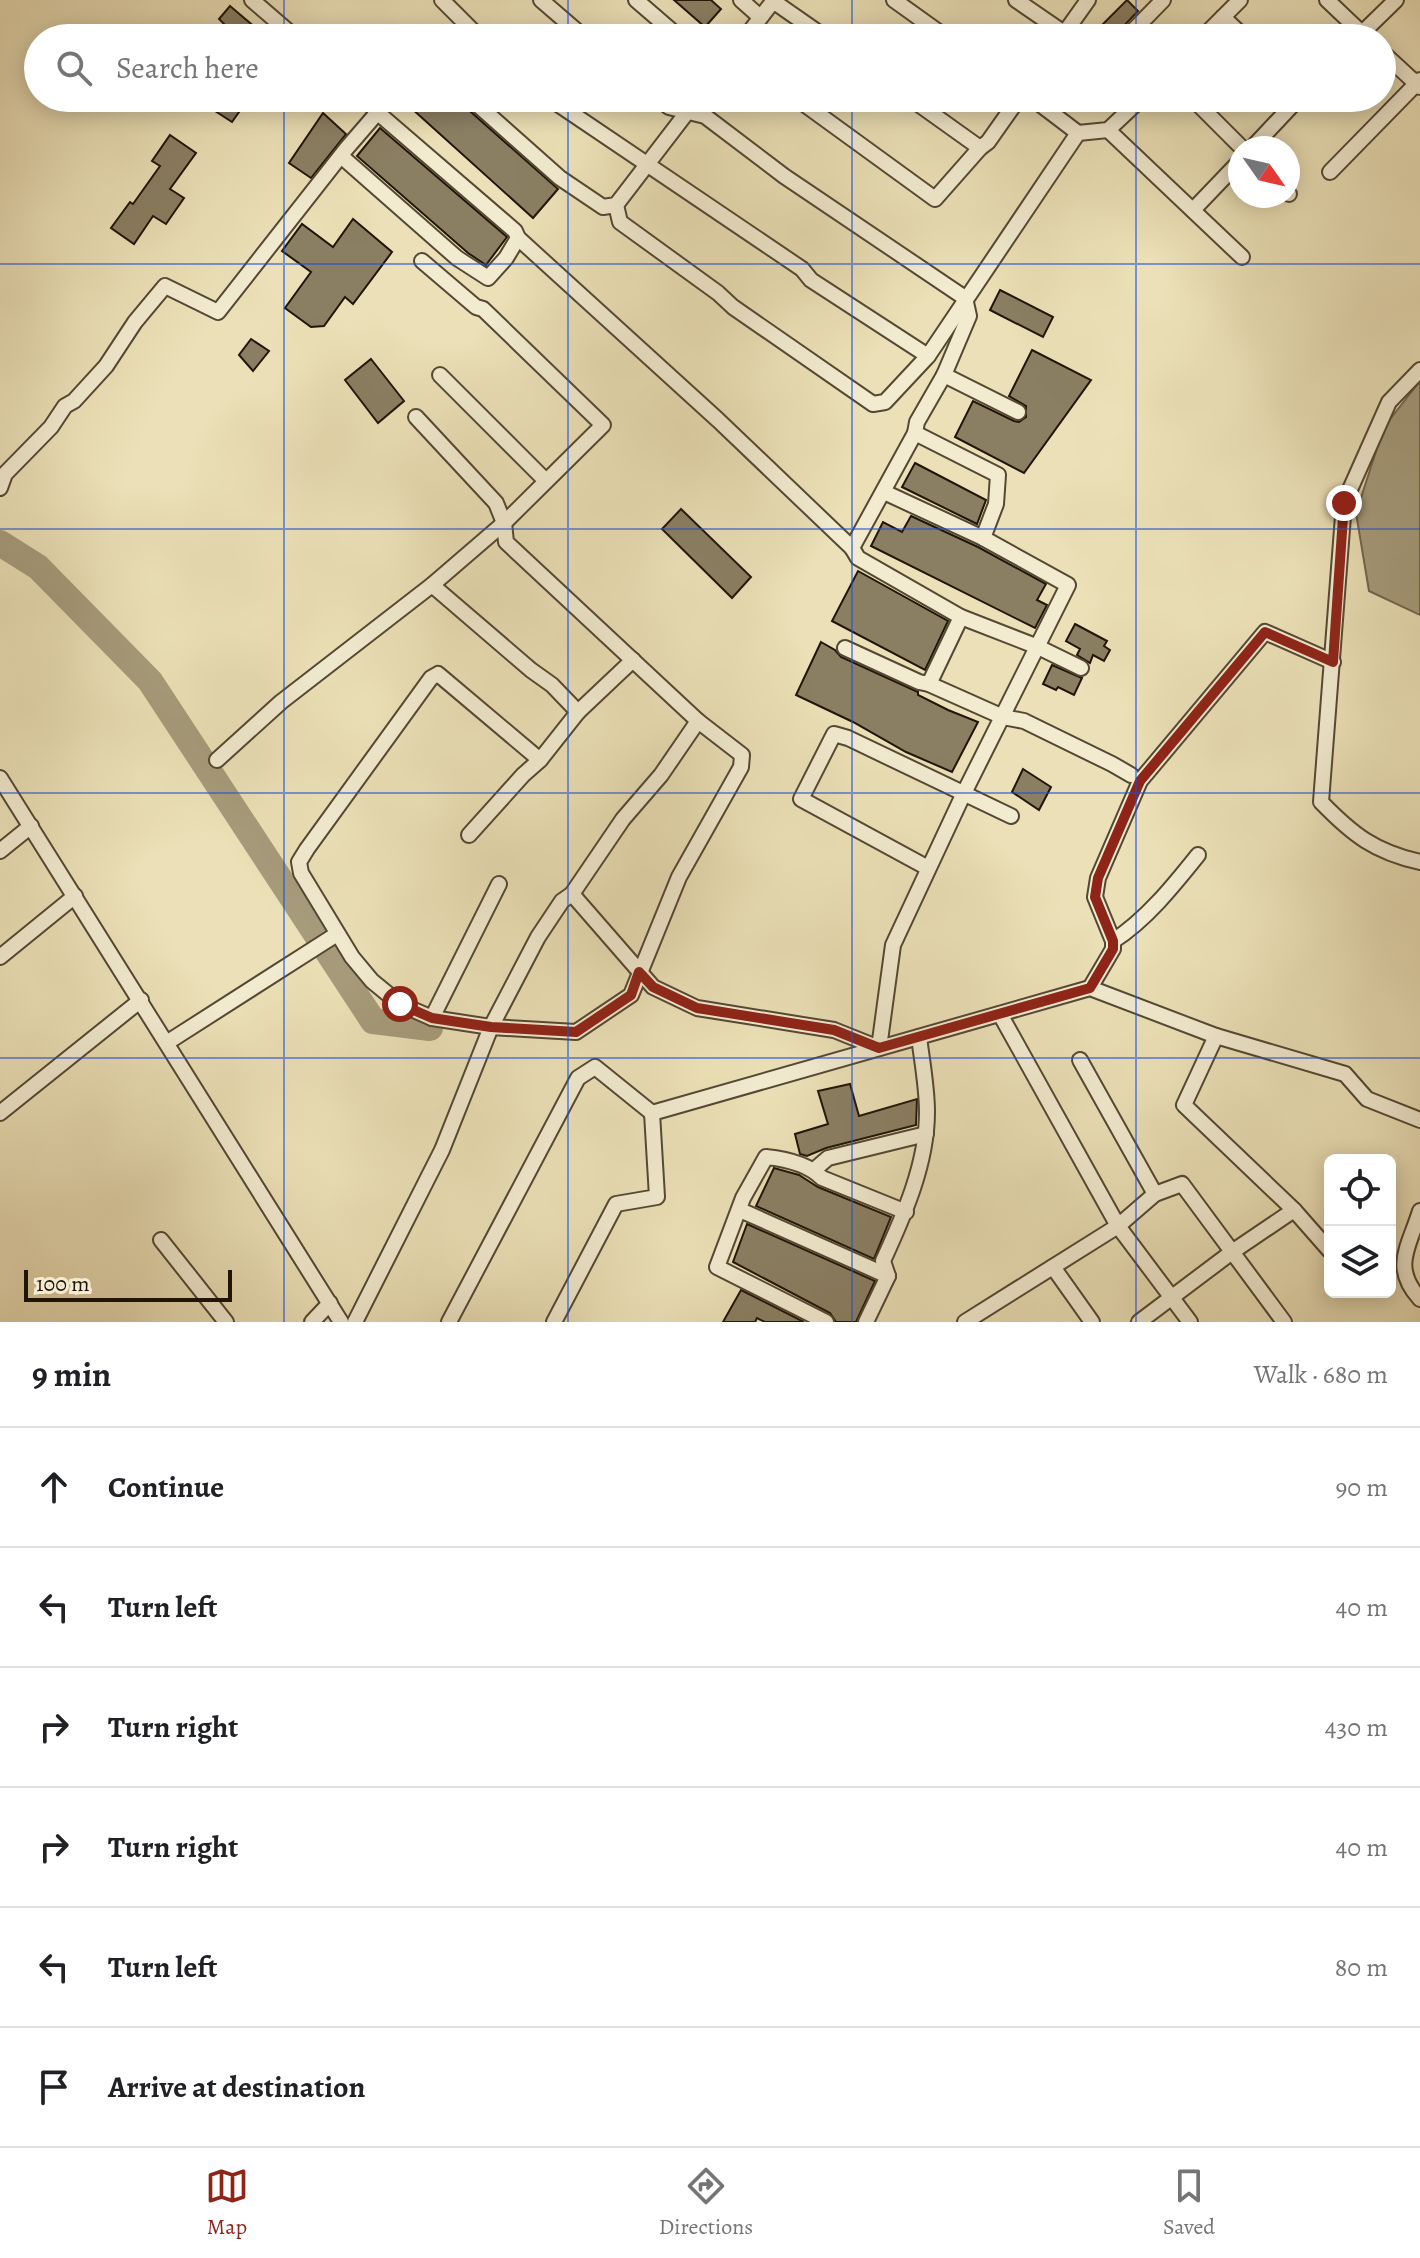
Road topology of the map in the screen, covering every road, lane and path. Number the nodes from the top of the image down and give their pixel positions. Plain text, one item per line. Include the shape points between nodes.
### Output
1 (252, 0) edge
2 (442, 0) edge
3 (541, 0) edge
4 (636, 0) edge
5 (741, 0) edge
6 (774, 0) edge
7 (894, 0) edge
8 (1016, 0) edge
9 (1088, 0) edge
10 (1163, 0) edge
11 (1240, 0) edge
12 (1327, 0) edge
13 (1396, 0) edge
14 (759, 16) junction
15 (1223, 17) junction
16 (280, 24) edge
17 (466, 24) edge
18 (569, 24) edge
19 (664, 24) edge
20 (754, 24) edge
21 (807, 24) edge
22 (927, 24) edge
23 (1047, 24) edge
24 (1071, 24) edge
25 (1140, 24) edge
26 (1216, 24) edge
27 (1230, 24) edge
28 (1350, 24) edge
29 (1373, 24) edge
30 (1396, 64) edge
31 (1419, 83) edge
32 (1396, 106) edge
33 (486, 112) edge
34 (569, 112) edge
35 (687, 112) edge
36 (694, 112) edge
37 (815, 112) edge
38 (930, 112) edge
39 (1009, 112) edge
40 (1050, 112) edge
41 (1127, 112) edge
42 (1206, 112) edge
43 (1286, 112) edge
44 (1390, 112) edge
45 (378, 113) joint
46 (1108, 130) junction
47 (1078, 133) junction
48 (1230, 136) edge
49 (1263, 136) edge
50 (980, 148) junction
51 (341, 156) junction
52 (647, 167) junction
53 (1330, 172) dead end
54 (1228, 174) edge
55 (616, 205) junction
56 (1193, 210) junction
57 (518, 238) junction
58 (1242, 257) dead end
59 (422, 261) dead end
60 (965, 298) junction
61 (928, 356) junction
62 (1420, 370) edge
63 (440, 375) dead end
64 (944, 375) junction
65 (1018, 412) dead end
66 (416, 417) dead end
67 (915, 433) junction
68 (545, 480) junction
69 (0, 488) edge
70 (884, 492) junction
71 (504, 523) junction
72 (983, 538) junction
73 (852, 548) junction
74 (432, 585) junction
75 (961, 617) junction
76 (1038, 647) junction
77 (845, 648) dead end
78 (633, 660) junction
79 (1333, 662) junction
80 (1081, 668) dead end
81 (929, 684) junction
82 (578, 712) junction
83 (1003, 717) junction
84 (698, 721) junction
85 (217, 760) dead end
86 (540, 760) junction
87 (1131, 775) dead end
88 (0, 778) edge
89 (963, 795) junction
90 (1011, 816) dead end
91 (31, 826) junction
92 (469, 835) dead end
93 (0, 851) edge
94 (1198, 855) dead end
95 (1420, 862) edge
96 (928, 868) junction
97 (499, 884) dead end
98 (572, 894) junction
99 (75, 896) junction
100 (337, 934) junction
101 (1113, 941) junction
102 (0, 957) edge
103 (639, 972) junction
104 (1090, 988) junction
105 (141, 1000) junction
106 (1000, 1014) junction
107 (432, 1018) junction
108 (491, 1027) junction
109 (1216, 1036) junction
110 (919, 1037) junction
111 (168, 1042) junction
112 (879, 1048) junction
113 (1080, 1060) dead end
114 (0, 1113) edge
115 (652, 1113) junction
116 (1420, 1120) edge
117 (926, 1134) junction
118 (814, 1170) junction
119 (1155, 1194) junction
120 (740, 1210) junction
121 (1294, 1210) junction
122 (1420, 1211) edge
123 (906, 1212) junction
124 (1118, 1226) junction
125 (161, 1240) dead end
126 (1324, 1244) edge
127 (1232, 1252) junction
128 (1053, 1267) junction
129 (888, 1276) junction
130 (1171, 1297) junction
131 (1420, 1299) edge
132 (330, 1303) junction
133 (986, 1317) edge
134 (871, 1320) edge
135 (226, 1322) edge
136 (312, 1322) edge
137 (341, 1322) edge
138 (355, 1322) edge
139 (449, 1322) edge
140 (554, 1322) edge
141 (826, 1322) edge
142 (965, 1322) edge
143 (1092, 1322) edge
144 (1139, 1322) edge
145 (1190, 1322) edge
146 (1284, 1322) edge

1 - 16 street
2 - 17 street
3 - 18 street
4 - 19 street
5 - 14 street
6 - 14 street
6 - 21 street
7 - 22 street
8 - 23 street
9 - 24 street
10 - 25 street
11 - 15 street
12 - 28 street
13 - 29 street
14 - 20 street
15 - 26 street
15 - 27 street
30 - 31 street
31 - 32 street
33 - 55 street via 560,178 603,207
34 - 52 street
35 - 52 street
36 - 60 street
37 - 50 street via 935,199
38 - 50 street
39 - 50 street
40 - 47 street
41 - 46 street
42 - 48 street
43 - 49 street
44 - 53 street
45 - 51 street
45 - 57 street
46 - 47 street
46 - 56 street
47 - 60 street
51 - 57 street via 457,258 488,278
51 - 69 street via 218,312 165,286 106,366 5,474
52 - 55 street
52 - 61 street
54 - 56 street
55 - 61 street via 620,222 873,404 885,402
56 - 58 street
57 - 73 street
59 - 68 street via 483,309 603,425
60 - 61 street
60 - 64 street via 969,316
62 - 79 street via 1389,402 1344,503
63 - 68 street
64 - 65 street
64 - 67 street
66 - 71 street via 496,503
67 - 70 street
67 - 72 street via 998,475 996,504
68 - 71 street
70 - 72 street
70 - 73 street
71 - 74 street
71 - 78 street via 506,542
72 - 76 street via 1068,585
73 - 75 street via 858,558
74 - 82 street
74 - 85 street via 281,702
75 - 76 street
75 - 81 street
76 - 80 street
76 - 83 street
77 - 81 street
78 - 82 street
78 - 84 street
79 - 95 street via 1321,802 1348,830 1390,855
79 - 101 street via 1265,632 1140,781 1098,878 1095,897
81 - 83 street
82 - 86 street
83 - 87 street via 1024,721
83 - 89 street
84 - 98 street
84 - 103 street via 742,755 741,767 679,877
86 - 92 street
86 - 100 street via 438,674 431,678 299,862
88 - 91 street
89 - 90 street
89 - 96 street
89 - 96 street via 834,734 801,799
91 - 93 street
91 - 99 street
94 - 101 street
96 - 112 street via 893,945
97 - 107 street
98 - 103 street
98 - 108 street via 538,937
99 - 102 street
99 - 105 street
100 - 107 street via 372,981 400,1004
100 - 111 street
101 - 104 street
103 - 108 street via 631,995 576,1032
103 - 112 street via 653,987 697,1008 834,1030
104 - 106 street
104 - 109 street
105 - 111 street
105 - 114 street
106 - 110 street
106 - 124 street
107 - 108 street
108 - 138 street via 442,1150
109 - 116 street via 1345,1074 1367,1099
109 - 121 street via 1184,1105
110 - 112 street
110 - 117 street
111 - 132 street
112 - 115 street
113 - 119 street
115 - 139 street via 595,1067 578,1078
115 - 140 street via 657,1197 616,1204
117 - 118 street via 828,1158
117 - 123 street
118 - 120 street via 766,1157
118 - 123 street
119 - 124 street
119 - 127 street via 1182,1184
120 - 129 street
120 - 141 street via 717,1267
121 - 126 street
121 - 127 street
122 - 131 street via 1402,1269
123 - 129 street via 883,1261
124 - 128 street
124 - 130 street
125 - 135 street
127 - 130 street
127 - 146 street
128 - 133 street
128 - 143 street
129 - 134 street
130 - 144 street
130 - 145 street
132 - 136 street
132 - 137 street
133 - 142 street

